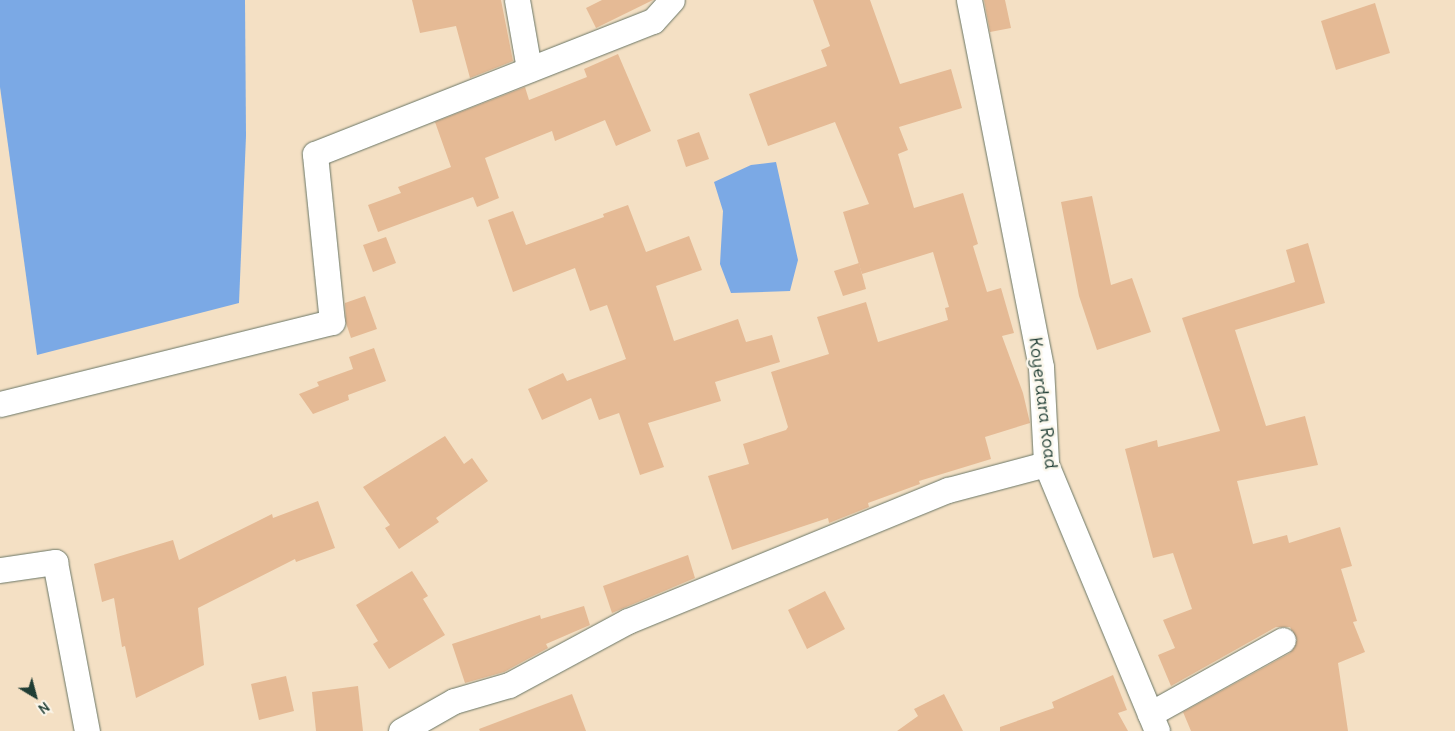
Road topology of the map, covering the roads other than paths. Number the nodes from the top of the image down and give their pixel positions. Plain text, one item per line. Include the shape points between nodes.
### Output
1 (517, 0) edge
2 (672, 0) edge
3 (968, 0) edge
4 (529, 69) junction
5 (0, 404) edge
6 (1046, 464) junction
7 (0, 570) edge
8 (1283, 640) dead end
9 (1154, 723) edge
10 (86, 731) edge
11 (401, 731) edge

1 - 4 street
2 - 4 street via 653,21
3 - 6 street, Koyerdara Road via 1041,367
4 - 5 street via 315,154 332,322
6 - 9 street, Koyerdara Road
6 - 11 street via 948,490 628,621 509,685 454,701
7 - 10 street via 55,562
8 - 9 street

